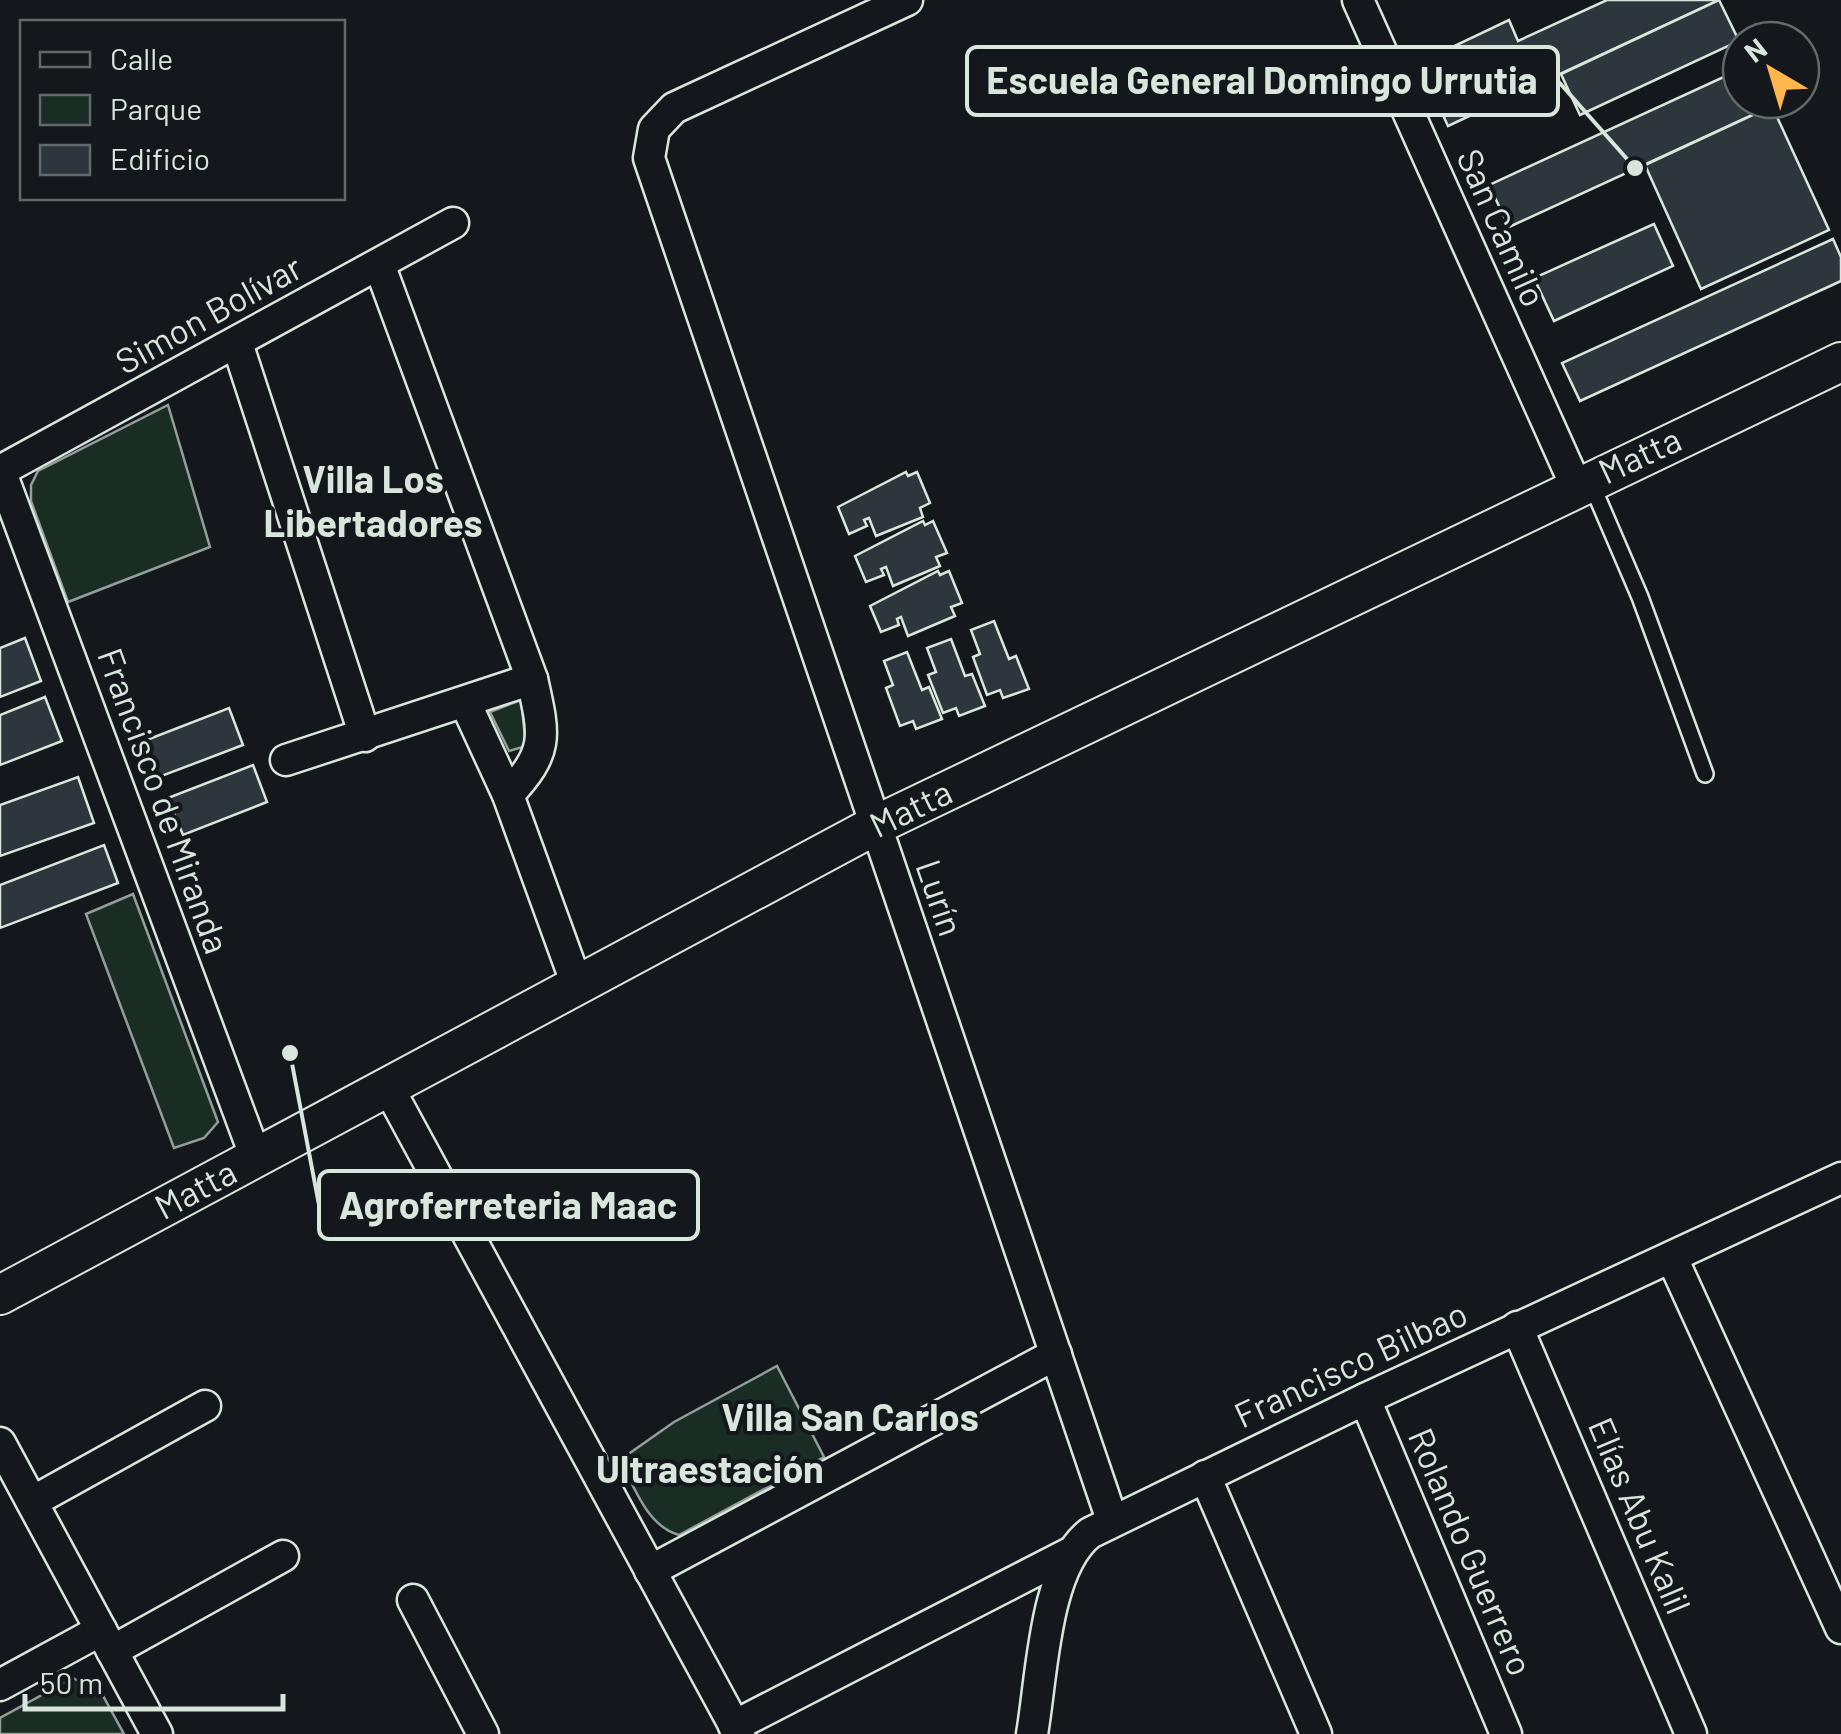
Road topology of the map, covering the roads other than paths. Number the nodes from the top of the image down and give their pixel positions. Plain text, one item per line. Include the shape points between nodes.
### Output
1 (907, 0) edge
2 (1358, 0) edge
3 (452, 223) dead end
4 (379, 264) junction
5 (237, 343) junction
6 (1841, 362) edge
7 (0, 471) edge
8 (1583, 482) junction
9 (532, 680) junction
10 (464, 702) junction
11 (364, 736) junction
12 (286, 760) dead end
13 (1705, 774) dead end
14 (508, 795) junction
15 (874, 826) junction
16 (577, 985) junction
17 (388, 1087) junction
18 (256, 1158) junction
19 (1839, 1185) edge
20 (1672, 1258) junction
21 (0, 1294) edge
22 (1517, 1327) junction
23 (1056, 1354) junction
24 (1365, 1399) junction
25 (205, 1406) dead end
26 (0, 1443) edge
27 (1205, 1476) junction
28 (32, 1502) junction
29 (1112, 1520) junction
30 (1070, 1553) junction
31 (283, 1556) dead end
32 (650, 1571) junction
33 (413, 1600) dead end
34 (1841, 1628) edge
35 (107, 1641) junction
36 (0, 1685) edge
37 (736, 1730) edge
38 (157, 1734) edge
39 (483, 1734) edge
40 (1032, 1734) edge
41 (1316, 1734) edge
42 (1506, 1734) edge
43 (1691, 1734) edge

1 - 15 street, Lurín via 674,108 649,144 652,176
2 - 8 street, San Camilo
3 - 4 street, Simon Bolívar
4 - 5 street, Simon Bolívar
4 - 9 street
5 - 7 street, Simon Bolívar
5 - 11 street
6 - 8 street, Matta
7 - 18 street, Francisco de Miranda
8 - 13 lane via 1640,597
8 - 15 street, Matta
9 - 10 street
9 - 14 street via 542,722 538,763
10 - 11 street
10 - 14 street
11 - 12 street
14 - 16 street
15 - 16 street, Matta
15 - 23 street, Lurín
16 - 17 street, Matta
17 - 18 street, Matta
17 - 32 street
18 - 21 street, Matta
19 - 20 street, Francisco Bilbao
20 - 22 street, Francisco Bilbao
20 - 34 street
22 - 24 street, Francisco Bilbao
22 - 43 street, Elías Abu Kalil
23 - 29 street, Lurín
23 - 32 street
24 - 27 street, Francisco Bilbao
24 - 42 street, Rolando Guerrero
25 - 28 street
26 - 28 street
27 - 29 street, Francisco Bilbao
27 - 41 street
28 - 35 street
29 - 30 street, Francisco Bilbao
30 - 37 street, Francisco Bilbao
30 - 40 street via 1058,1581
31 - 35 street
32 - 37 street
33 - 39 street
35 - 36 street
35 - 38 street

